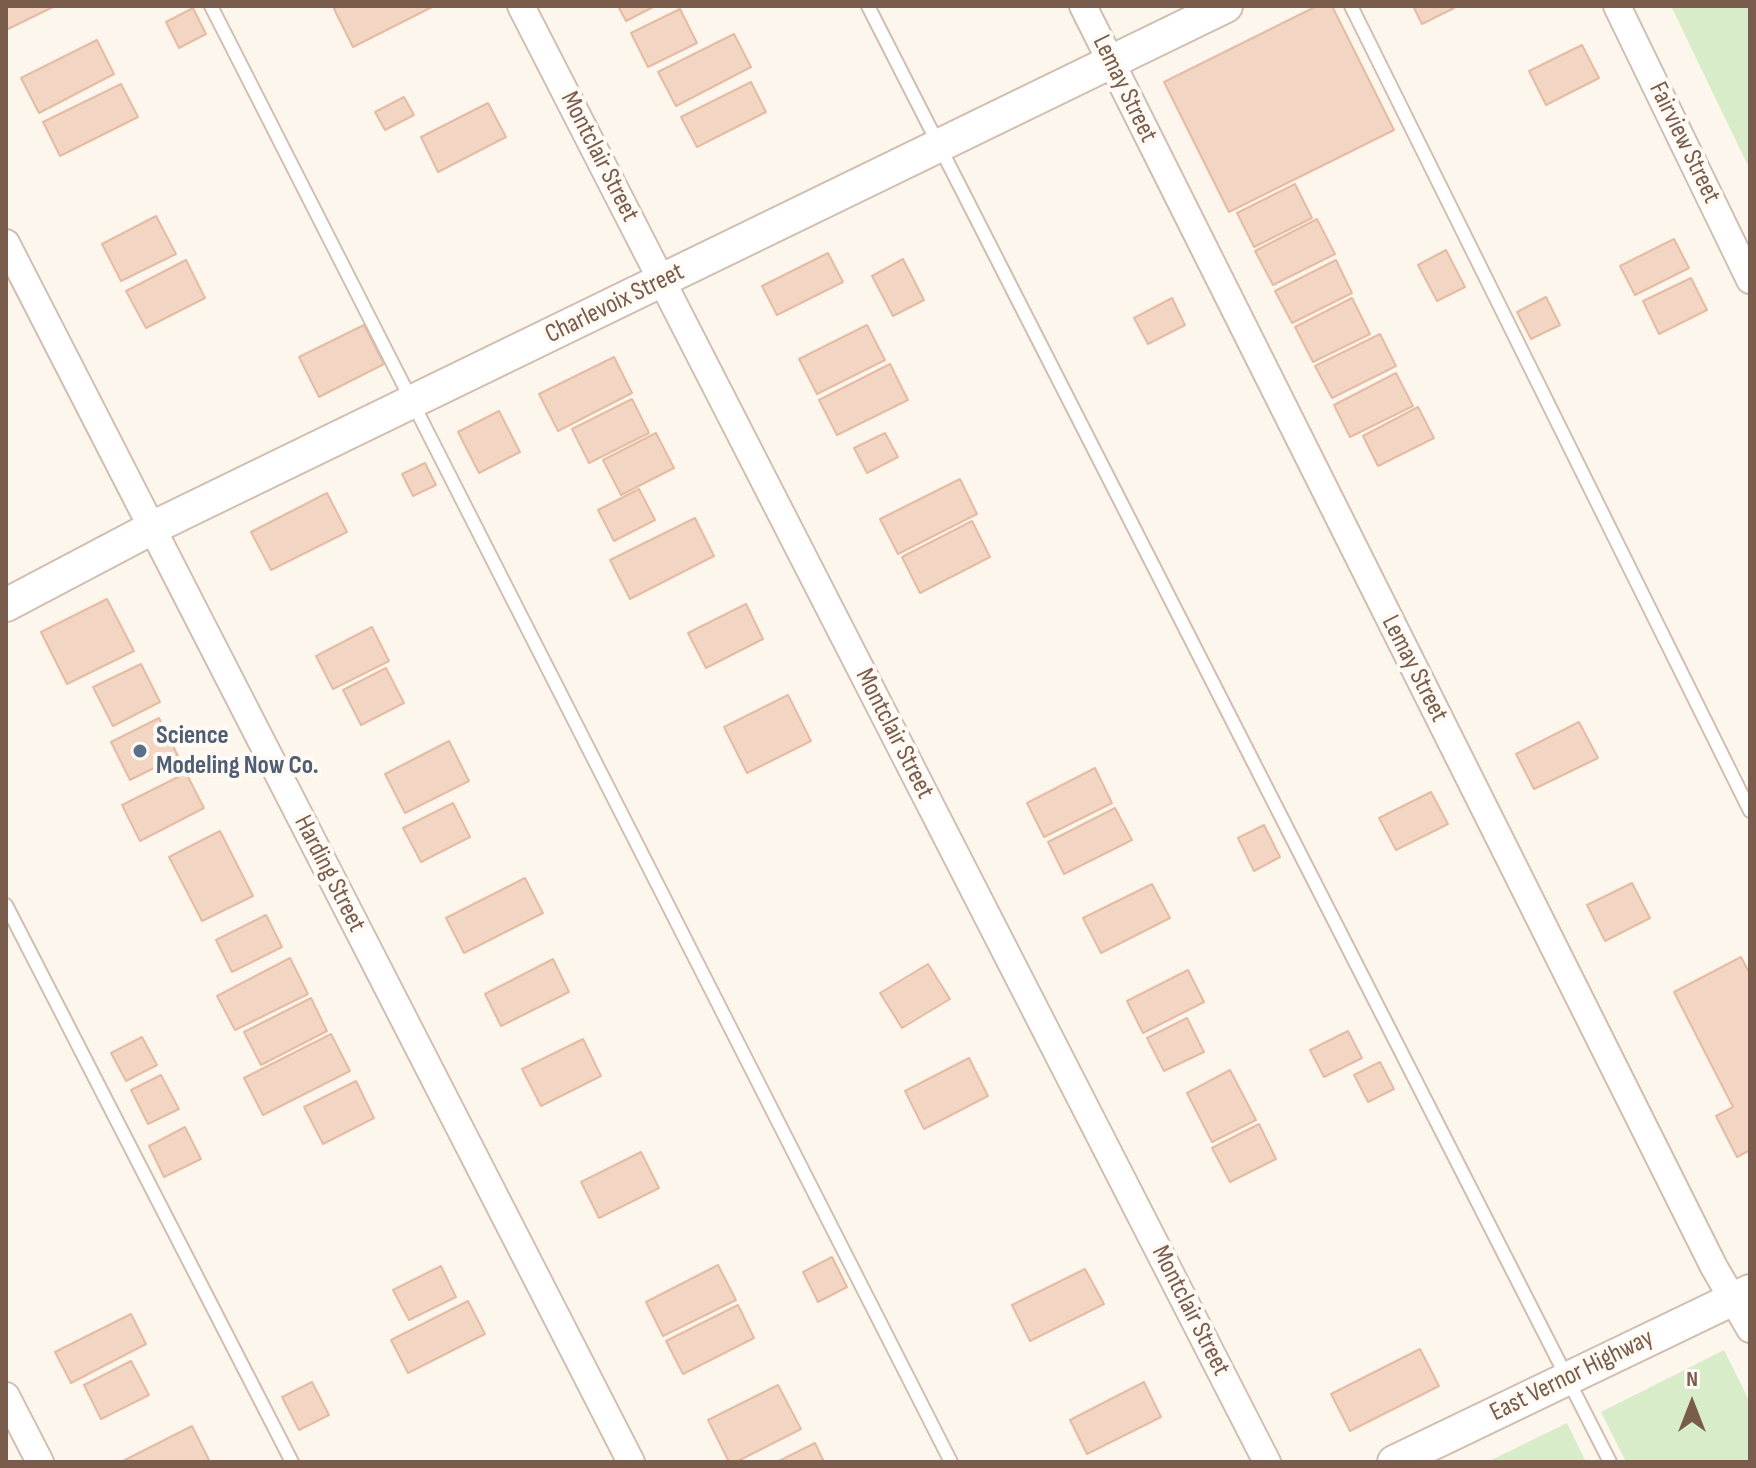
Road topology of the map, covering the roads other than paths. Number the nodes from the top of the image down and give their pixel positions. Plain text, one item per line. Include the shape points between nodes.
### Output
1 (211, 6) edge
2 (521, 6) edge
3 (868, 6) edge
4 (1083, 6) edge
5 (1226, 6) edge
6 (1351, 6) edge
7 (1617, 6) edge
8 (1110, 62) junction
9 (940, 146) junction
10 (6, 243) edge
11 (1750, 280) edge
12 (662, 281) junction
13 (412, 403) junction
14 (152, 528) junction
15 (6, 605) edge
16 (1750, 811) edge
17 (6, 905) edge
18 (1742, 1295) edge
19 (1750, 1329) edge
20 (1568, 1378) junction
21 (6, 1396) edge
22 (40, 1462) edge
23 (292, 1462) edge
24 (631, 1462) edge
25 (951, 1462) edge
26 (1267, 1462) edge
27 (1394, 1462) edge
28 (1610, 1462) edge

1 - 13 lane
2 - 12 street, Montclair Street
3 - 9 lane
4 - 8 street, Lemay Street
5 - 8 street, Charlevoix Street
6 - 16 lane
7 - 11 street, Fairview Street
8 - 9 street, Charlevoix Street
8 - 18 street, Lemay Street via 1714,1267
9 - 12 street, Charlevoix Street
9 - 20 lane
10 - 14 street, Harding Street
12 - 13 street, Charlevoix Street
12 - 26 street, Montclair Street
13 - 14 street, Charlevoix Street
13 - 25 lane
14 - 15 street, Charlevoix Street
14 - 24 street, Harding Street
17 - 23 lane
18 - 19 street, Lemay Street
18 - 20 street, East Vernor Highway
20 - 27 street, East Vernor Highway
20 - 28 lane
21 - 22 street

